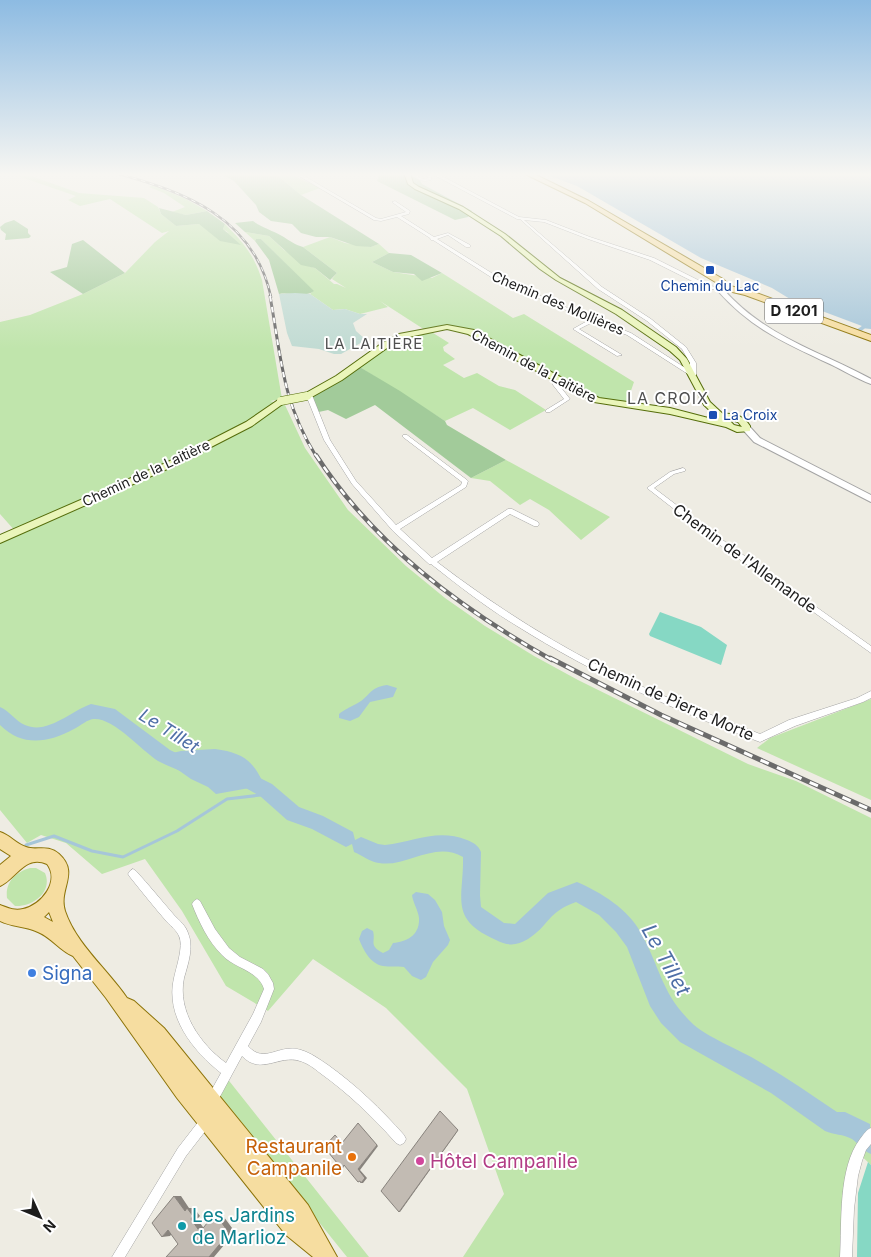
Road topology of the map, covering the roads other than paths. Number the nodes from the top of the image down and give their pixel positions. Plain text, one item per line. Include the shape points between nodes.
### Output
1 (421, 232) edge
2 (499, 232) edge
3 (535, 232) edge
4 (573, 232) edge
5 (636, 232) edge
6 (642, 232) edge
7 (432, 239) junction
8 (468, 246) dead end
9 (723, 285) junction
10 (592, 320) junction
11 (871, 336) edge
12 (620, 355) dead end
13 (693, 375) junction
14 (557, 378) junction
15 (871, 382) edge
16 (308, 396) junction
17 (548, 410) dead end
18 (725, 420) junction
19 (743, 429) joint
20 (405, 436) dead end
21 (683, 470) dead end
22 (871, 499) edge
23 (536, 524) dead end
24 (395, 528) junction
25 (0, 539) edge
26 (431, 562) junction
27 (871, 650) edge
28 (871, 694) edge
29 (0, 839) edge
30 (28, 856) junction
31 (133, 874) dead end
32 (0, 878) edge
33 (54, 896) junction
34 (197, 904) dead end
35 (7, 918) edge
36 (86, 961) junction
37 (112, 992) junction
38 (241, 1047) junction
39 (229, 1068) junction
40 (209, 1110) junction
41 (871, 1134) edge
42 (400, 1138) dead end
43 (323, 1253) edge
44 (118, 1257) edge
45 (846, 1257) edge

1 - 7 street, Chemin des Mollières
2 - 13 main road via 558,279 660,339 683,359
3 - 13 street via 600,288 684,348 693,363
4 - 9 street via 650,258 706,286
5 - 9 main road
6 - 9 main road via 700,266
7 - 8 street via 448,234
7 - 10 street, Chemin des Mollières via 496,278
9 - 11 main road, D 1201 via 737,287
9 - 15 street via 748,317 780,339
10 - 12 street via 575,329
10 - 13 street, Chemin des Mollières via 630,334
13 - 18 main road via 710,406
14 - 16 main road, Chemin de la Laitière via 465,330 447,327 395,339
14 - 17 street via 556,385 567,399
14 - 18 main road, Chemin de la Laitière via 603,402 670,411 713,422
16 - 24 street, Chemin de Pierre Morte via 330,448 365,496
16 - 25 main road, Chemin de la Laitière, bridge via 274,404 249,424 171,464
18 - 19 main road via 741,420 746,425
19 - 22 street
20 - 24 street via 465,481 464,486
21 - 27 street, Chemin de l'Allemande via 650,488
23 - 26 street via 510,511
24 - 26 street, Chemin de Pierre Morte
26 - 28 street, Chemin de Pierre Morte via 477,597 606,674 760,738
29 - 30 main road via 10,848
30 - 32 main road via 9,867
30 - 33 main road via 47,856 59,867 61,876
31 - 39 street via 184,934 178,986 178,1006 183,1019 215,1062 224,1069
33 - 35 main road via 39,911
33 - 36 main road via 60,920
34 - 38 street via 224,950 260,973 268,984 263,1006
35 - 36 main road via 44,925
36 - 37 main road
37 - 40 main road via 158,1034
37 - 40 main road via 190,1097
38 - 39 street
38 - 42 street via 257,1061 292,1053 310,1059 364,1100
39 - 40 street
40 - 43 main road via 293,1228
40 - 44 street
41 - 45 street via 858,1153 853,1169

